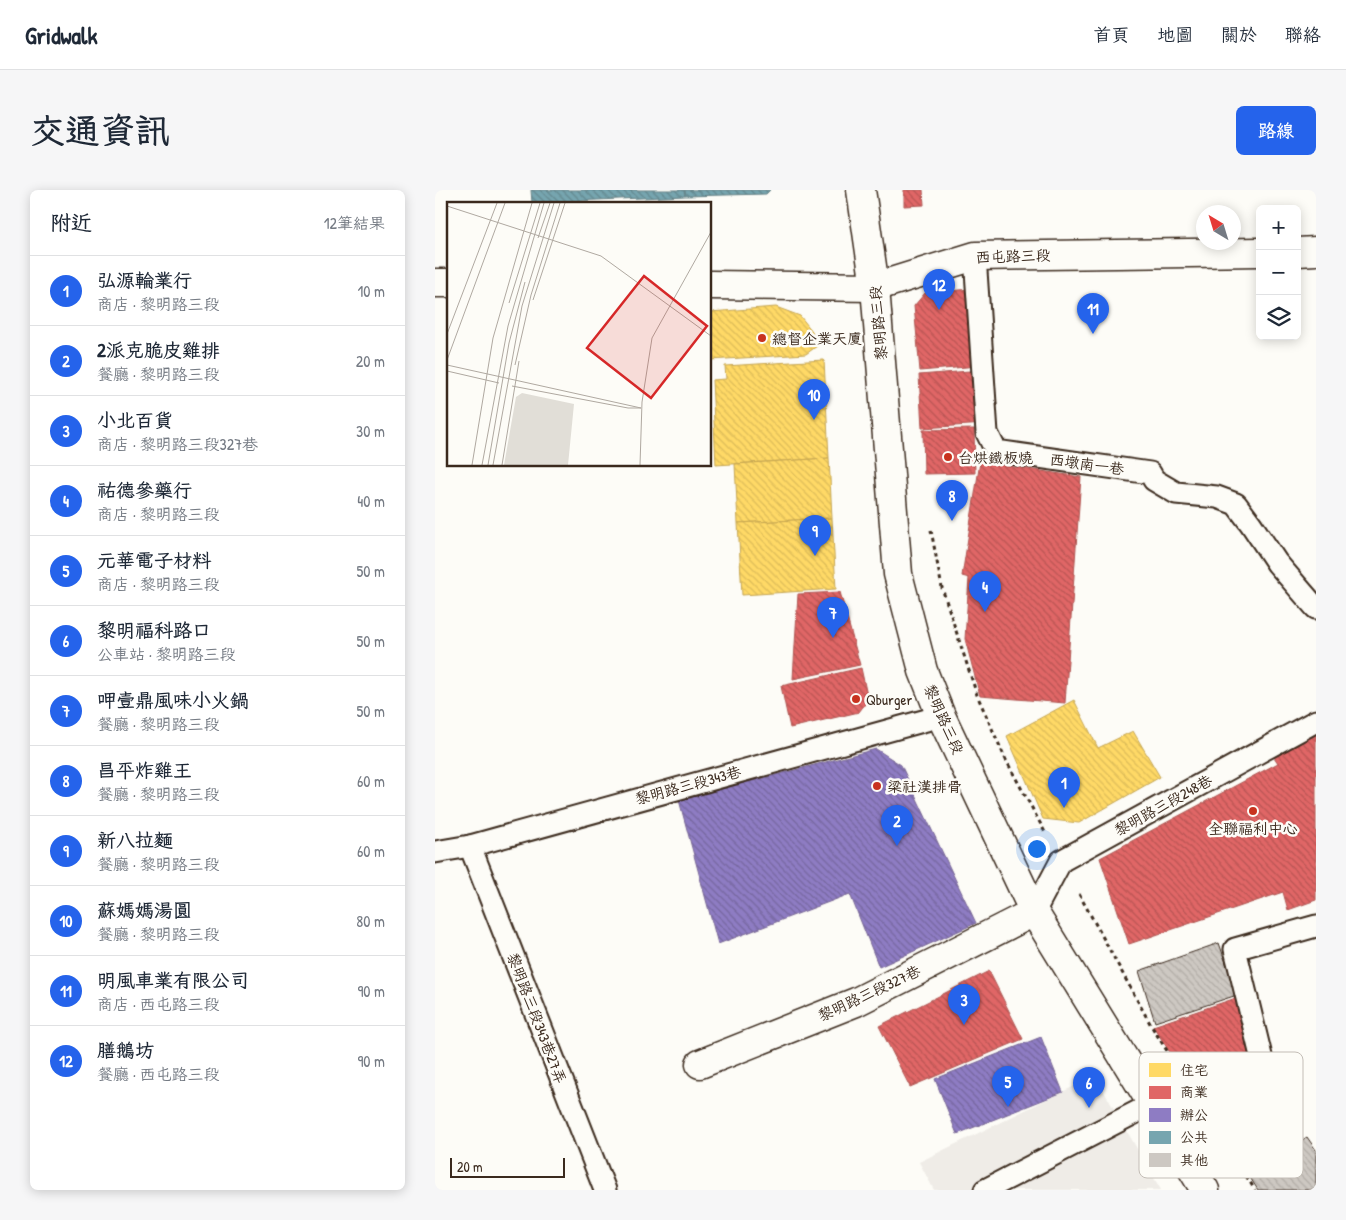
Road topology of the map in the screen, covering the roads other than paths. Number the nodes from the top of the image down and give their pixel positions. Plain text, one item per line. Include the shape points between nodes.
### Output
1 (861, 190) edge
2 (1316, 251) edge
3 (1256, 252) edge
4 (1301, 252) edge
5 (975, 256) junction
6 (711, 286) edge
7 (875, 287) junction
8 (1316, 608) edge
9 (941, 716) junction
10 (1316, 721) edge
11 (470, 846) junction
12 (435, 852) edge
13 (1035, 912) junction
14 (1316, 926) edge
15 (1260, 1052) edge
16 (700, 1064) dead end
17 (1139, 1081) edge
18 (1139, 1111) edge
19 (1198, 1178) edge
20 (605, 1190) edge
21 (985, 1190) edge
22 (1205, 1190) edge

1 - 7 main road, 黎明路三段
2 - 4 main road
3 - 5 main road, 西屯路三段
5 - 7 main road, 西屯路三段
5 - 8 lane, 西墩南一巷 via 987,433 996,451 1149,473 1154,480 1176,493 1217,497 1236,504 1277,563
6 - 7 main road, 西屯路三段
7 - 9 main road, 黎明路三段 via 898,574 923,671
9 - 11 lane, 黎明路三段343巷
9 - 13 main road, 黎明路三段
10 - 13 lane, 黎明路三段248巷 via 1061,861
11 - 12 lane, 黎明路三段343巷
11 - 20 lane, 黎明路三段343巷27弄
13 - 16 main road, 黎明路三段327巷 via 856,1002
13 - 17 main road, 黎明路三段
14 - 15 lane via 1235,949
18 - 21 lane
19 - 22 main road, 黎明路三段

